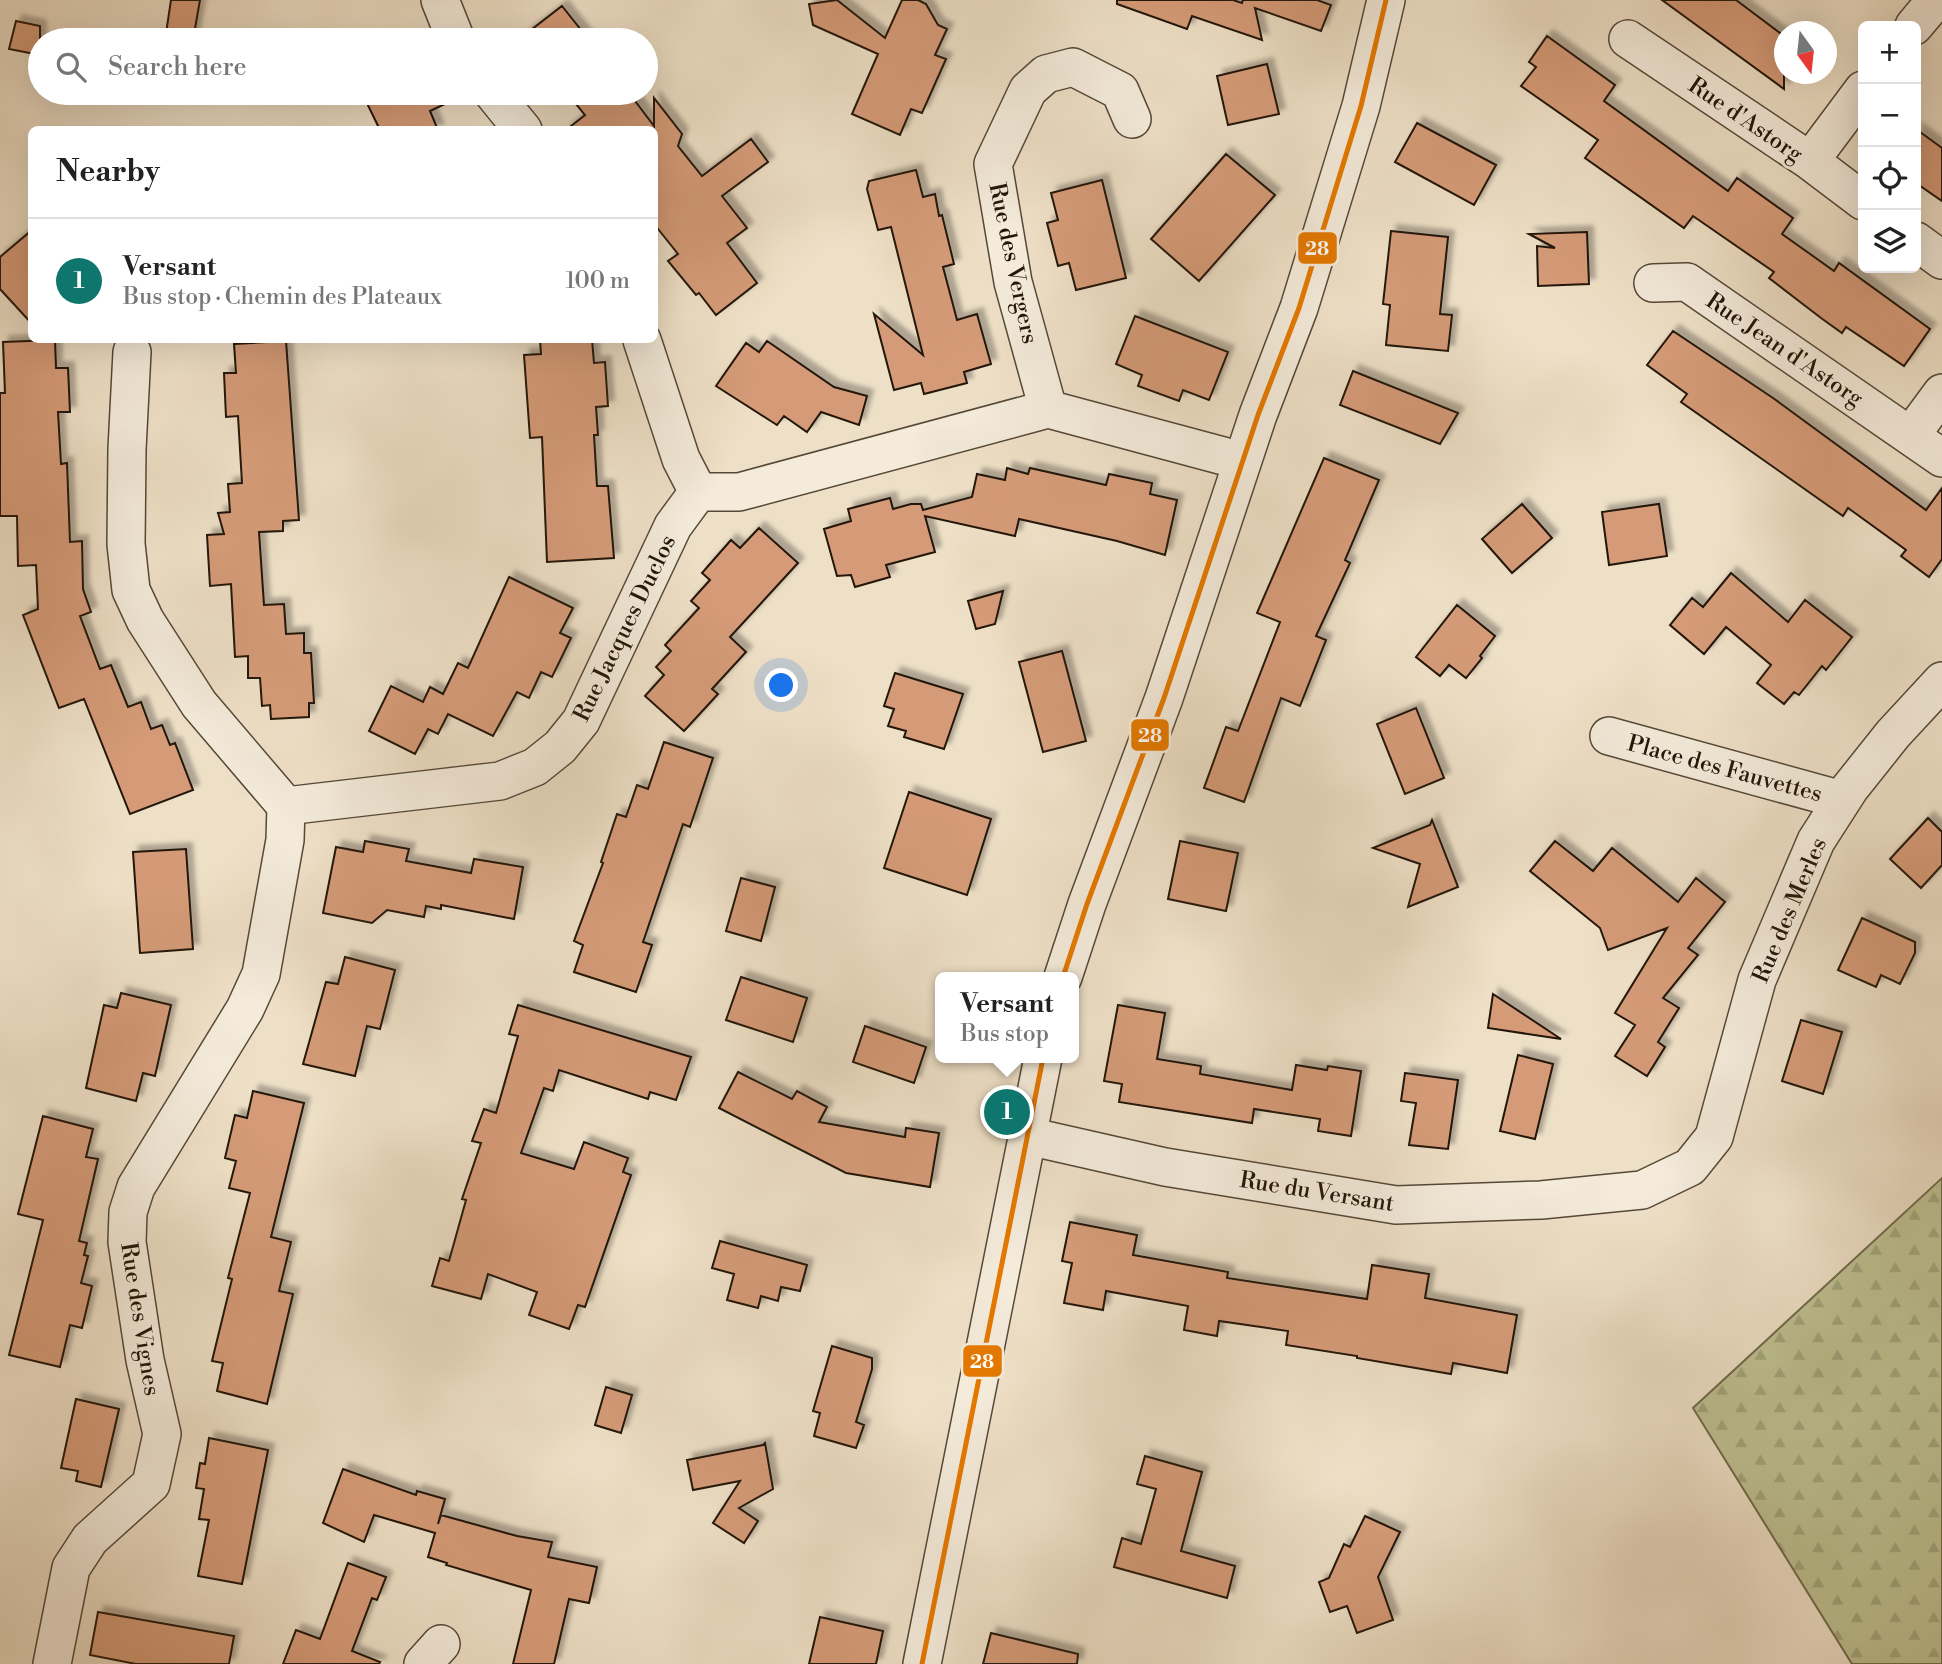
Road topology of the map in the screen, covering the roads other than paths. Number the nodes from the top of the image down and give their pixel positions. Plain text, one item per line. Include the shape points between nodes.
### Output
1 (440, 0) edge
2 (1386, 0) edge
3 (1930, 0) edge
4 (1918, 21) edge
5 (451, 28) edge
6 (1628, 39) dead end
7 (1858, 97) edge
8 (503, 105) edge
9 (1132, 119) dead end
10 (520, 126) edge
11 (1810, 161) junction
12 (1858, 197) edge
13 (1921, 245) edge
14 (1942, 260) edge
15 (1653, 283) dead end
16 (643, 343) edge
17 (132, 352) dead end
18 (1942, 393) edge
19 (1048, 409) junction
20 (1911, 435) junction
21 (1942, 458) edge
22 (1242, 461) junction
23 (698, 492) junction
24 (1942, 681) edge
25 (1609, 736) dead end
26 (1842, 800) junction
27 (286, 806) junction
28 (1065, 972) edge
29 (1042, 1063) edge
30 (1028, 1136) junction
31 (1690, 1167) joint
32 (52, 1664) edge
33 (922, 1664) edge

1 - 5 street
2 - 22 street via 1361,106 1303,296
3 - 4 street
6 - 11 street, Rue d'Astorg
7 - 11 street
8 - 10 street
9 - 19 street, Rue des Vergers via 1120,91 1073,66 1046,74 1028,90 993,164 1013,282
11 - 12 street, Rue d'Astorg
13 - 14 street
15 - 20 street, Rue Jean d'Astorg via 1687,282
16 - 23 street via 681,459
17 - 27 street via 126,544 131,590 199,704
18 - 20 street
19 - 22 street
19 - 23 street via 739,492
20 - 21 street, Rue Jean d'Astorg
22 - 28 street via 1164,698
23 - 27 street, Rue Jacques Duclos via 673,527 581,721 543,761 499,781
24 - 26 street, Rue des Merles
25 - 26 street, Place des Fauvettes
26 - 31 street, Rue des Merles via 1816,841 1758,980 1714,1137
27 - 32 street, Rue des Vignes via 285,840 261,974 245,1009 136,1186 128,1212 127,1242 145,1360 162,1434 151,1484 90,1539 71,1568
29 - 30 street
30 - 31 street, Rue du Versant via 1165,1167 1396,1205 1642,1190
30 - 33 street

